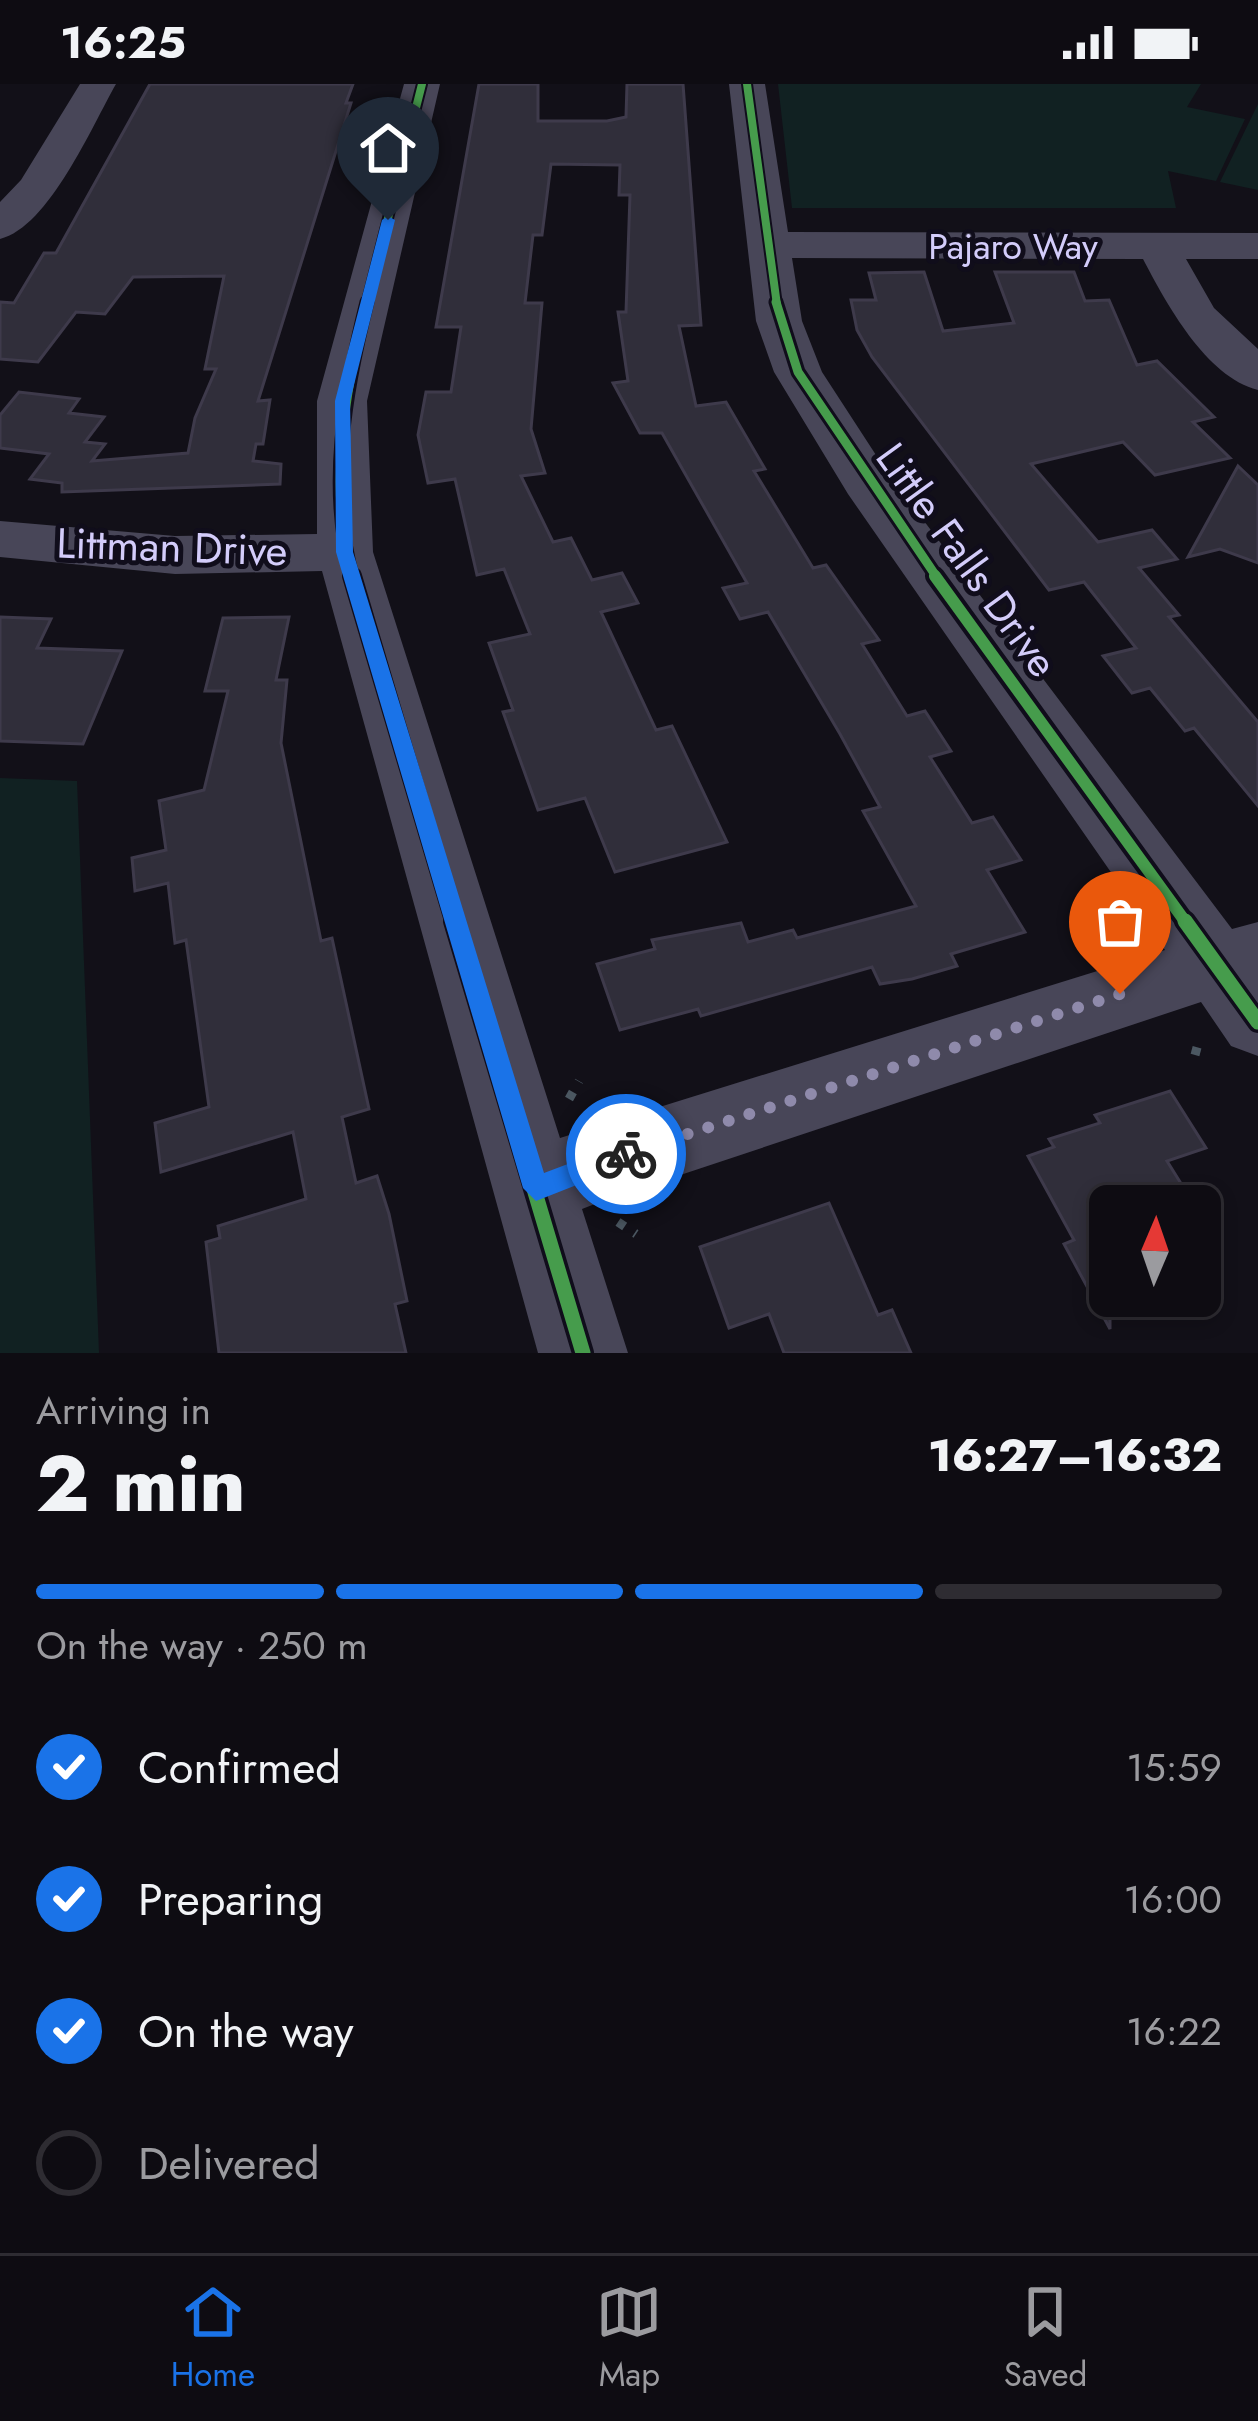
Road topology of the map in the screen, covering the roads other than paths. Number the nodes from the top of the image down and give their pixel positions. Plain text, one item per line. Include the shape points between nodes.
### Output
1 (98, 84) edge
2 (422, 84) edge
3 (747, 84) edge
4 (0, 226) edge
5 (768, 245) junction
6 (1258, 246) edge
7 (1158, 247) junction
8 (1258, 375) edge
9 (0, 538) edge
10 (345, 552) junction
11 (1245, 980) edge
12 (536, 1188) junction
13 (583, 1353) edge

1 - 4 street via 37,187
2 - 10 street via 342,401
3 - 5 street, Little Falls Drive
5 - 7 street, Pajaro Way
5 - 11 street, Little Falls Drive via 779,321 814,400
6 - 7 street, Pajaro Way
7 - 8 street via 1196,316
9 - 10 street, Littman Drive via 175,555
10 - 12 street
11 - 12 street via 620,1156
12 - 13 street

